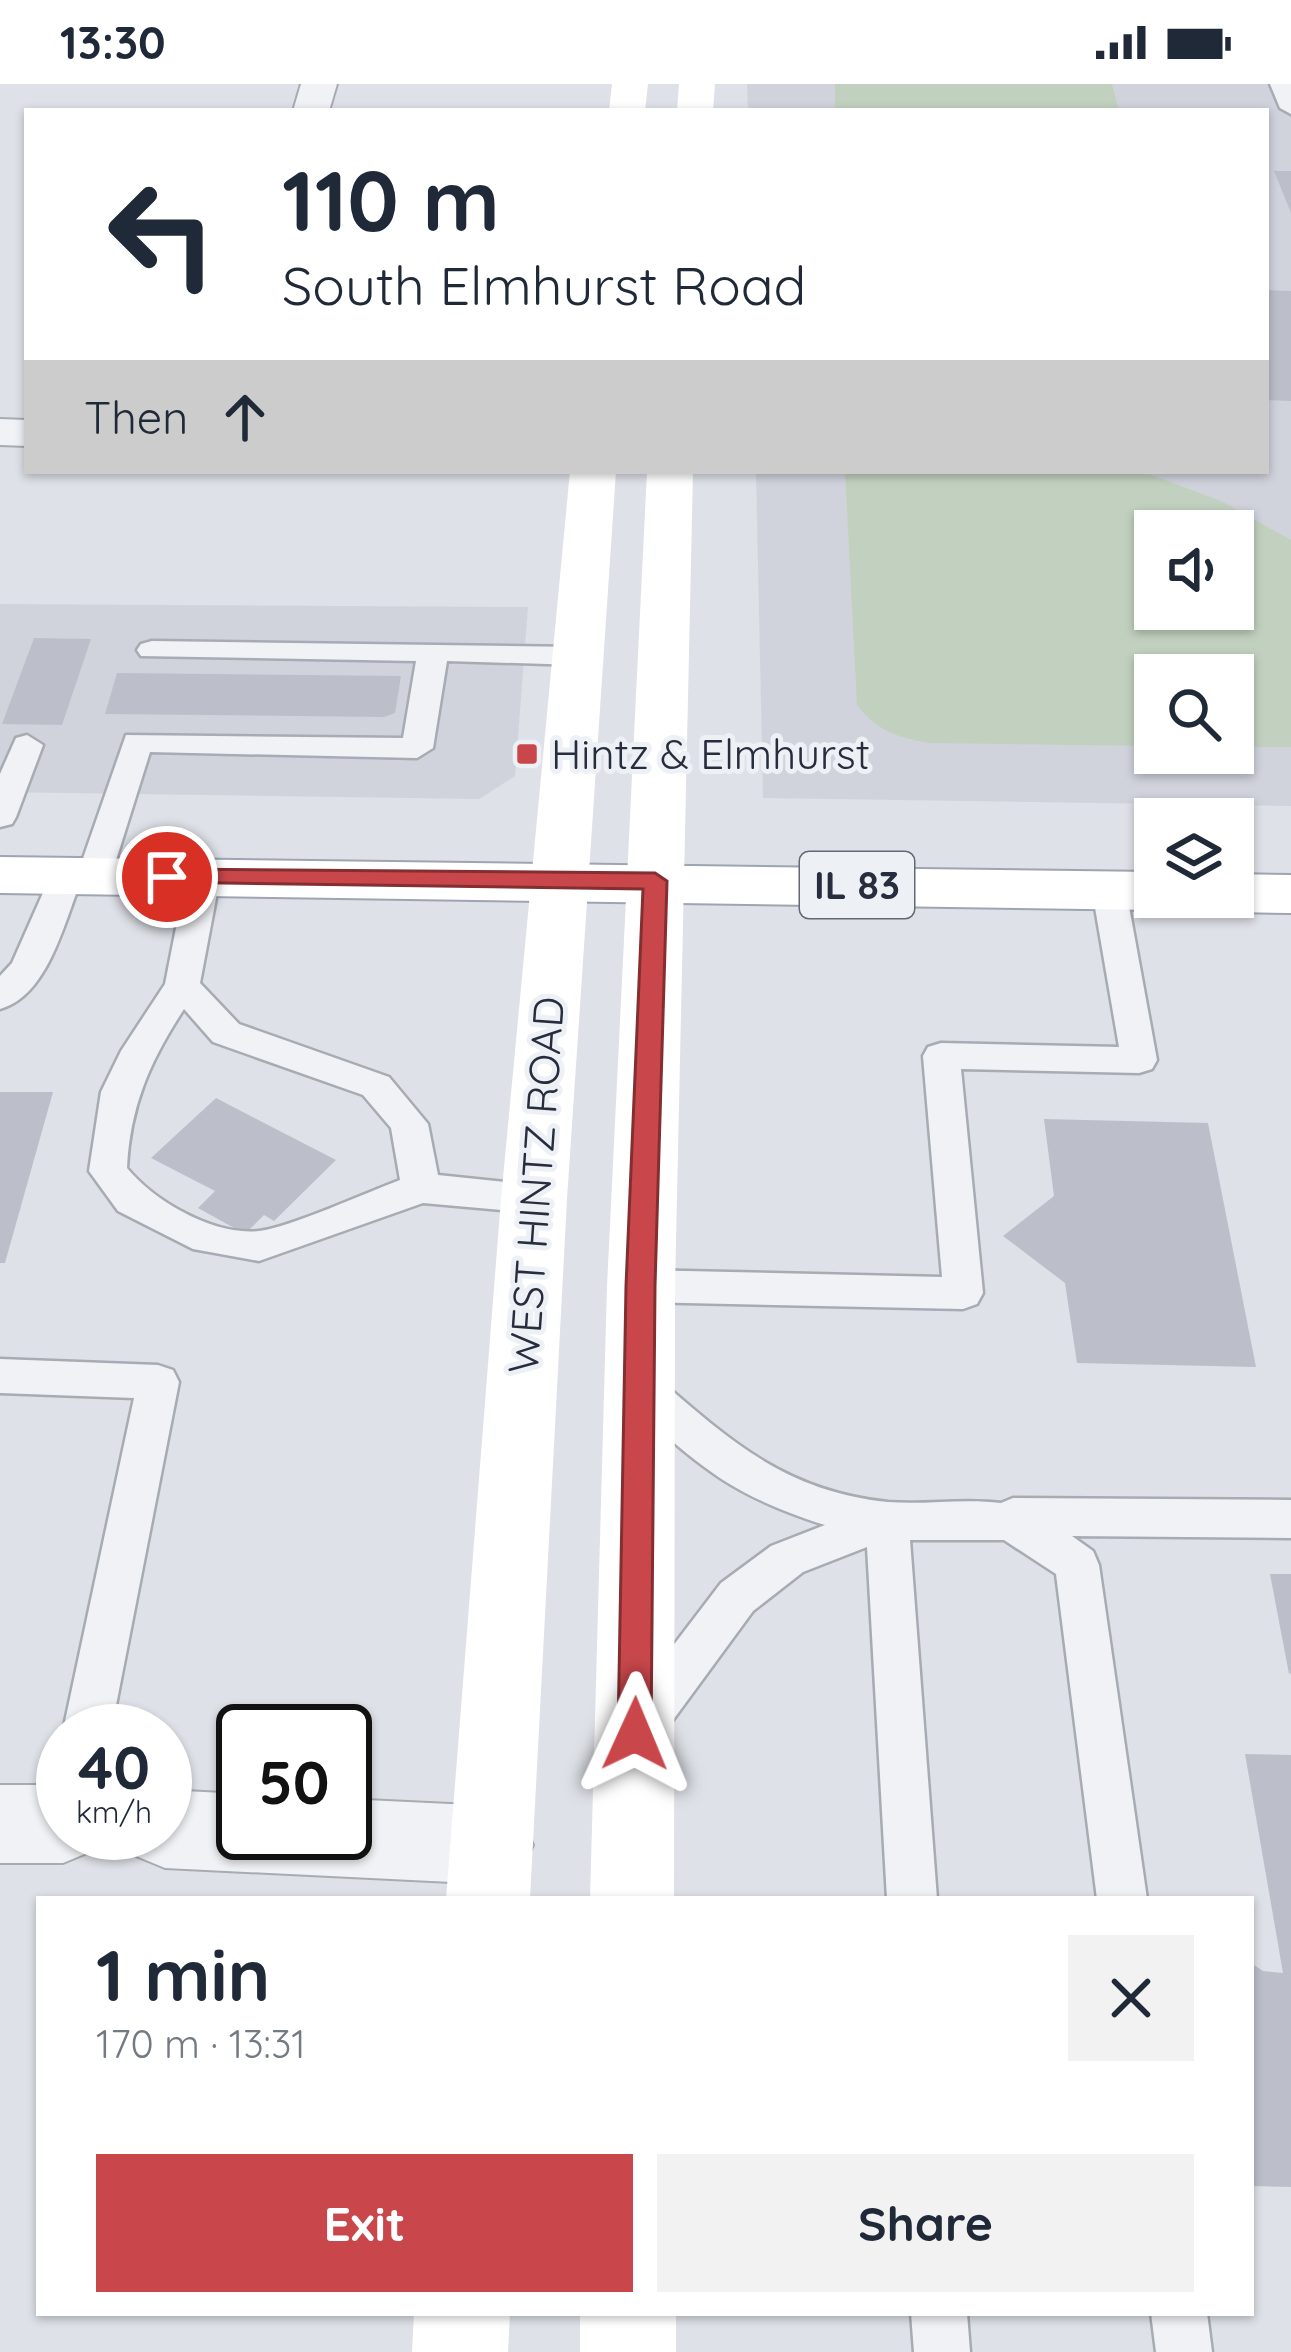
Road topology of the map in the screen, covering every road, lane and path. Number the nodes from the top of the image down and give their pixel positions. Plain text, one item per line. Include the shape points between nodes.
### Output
1 (1282, 84) edge
2 (1291, 107) edge
3 (593, 474) edge
4 (670, 474) edge
5 (152, 650) dead end
6 (433, 652) junction
7 (578, 656) junction
8 (27, 745) dead end
9 (0, 817) edge
10 (0, 875) edge
11 (80, 876) junction
12 (203, 877) junction
13 (560, 880) junction
14 (655, 881) junction
15 (1132, 891) edge
16 (1254, 893) edge
17 (1291, 894) edge
18 (182, 985) junction
19 (0, 997) edge
20 (421, 1188) junction
21 (534, 1199) junction
22 (640, 1286) junction
23 (0, 1376) edge
24 (639, 1387) junction
25 (995, 1517) junction
26 (1291, 1519) edge
27 (887, 1520) junction
28 (92, 1704) edge
29 (635, 1734) junction
30 (0, 1823) edge
31 (36, 1824) edge
32 (372, 1853) edge
33 (490, 1872) edge
34 (632, 1896) edge
35 (912, 1896) edge
36 (1122, 1896) edge
37 (462, 2316) edge
38 (628, 2316) edge
39 (939, 2316) edge
40 (1179, 2316) edge
41 (460, 2352) edge
42 (628, 2352) edge
43 (942, 2352) edge
44 (1184, 2352) edge

1 - 2 lane
3 - 7 main road, WEST HINTZ ROAD
4 - 14 main road
5 - 6 lane
6 - 7 lane
6 - 11 lane via 417,748 137,742
7 - 13 main road, WEST HINTZ ROAD
8 - 9 lane
10 - 11 main road, IL 83
11 - 12 main road, IL 83
11 - 19 lane via 27,969
12 - 13 main road, IL 83
12 - 18 lane
13 - 14 main road, IL 83
13 - 21 main road, WEST HINTZ ROAD
14 - 15 main road, IL 83
14 - 22 main road
15 - 22 lane via 1139,1060 941,1056 963,1293
16 - 17 main road
18 - 20 lane via 226,1033 376,1086 409,1124
18 - 20 lane via 112,1105 109,1171 132,1201 207,1238 259,1246
20 - 21 lane
21 - 33 main road, WEST HINTZ ROAD
22 - 24 main road
23 - 28 lane via 158,1382
24 - 27 lane via 736,1470 789,1494
24 - 29 main road
25 - 26 lane
25 - 27 lane
25 - 36 lane via 1042,1535 1077,1565
27 - 29 lane via 788,1558 737,1598
27 - 35 lane
29 - 34 main road
30 - 31 street
32 - 33 street
37 - 41 main road
38 - 42 main road
39 - 43 lane
40 - 44 lane

